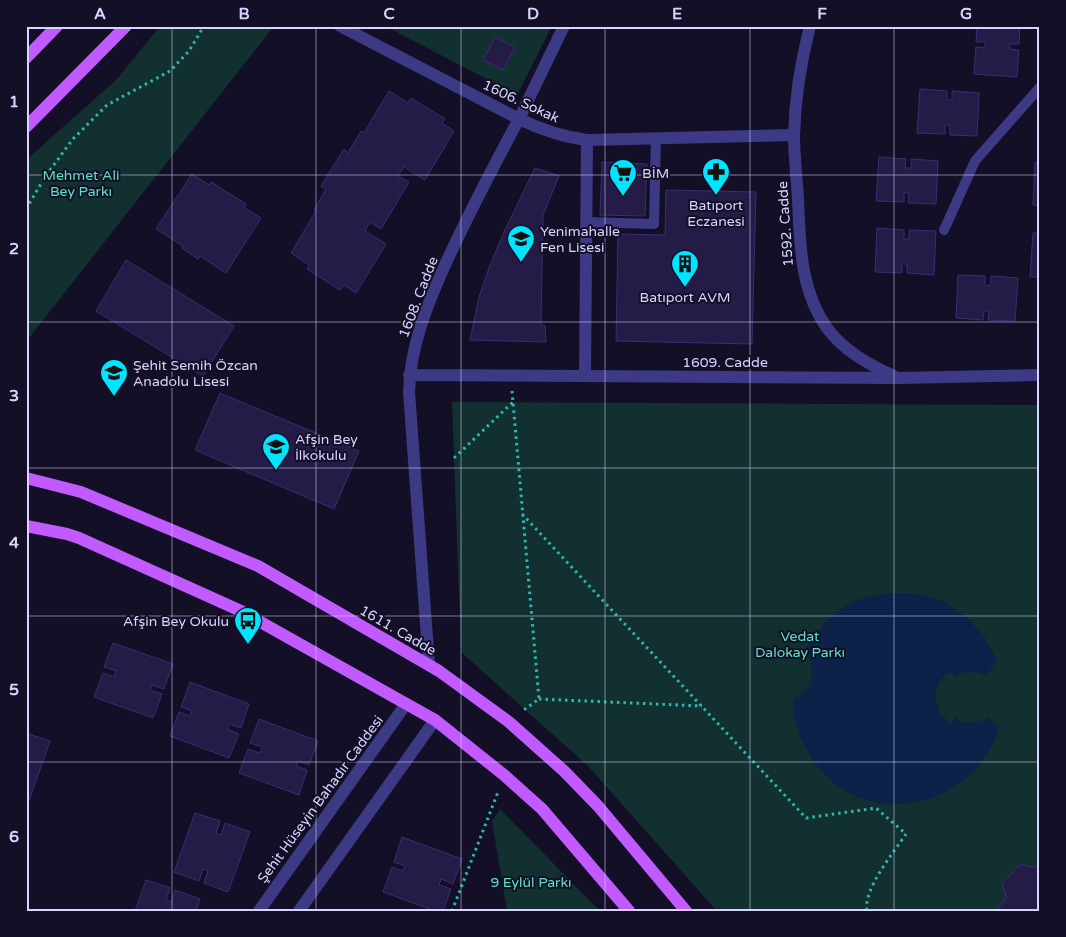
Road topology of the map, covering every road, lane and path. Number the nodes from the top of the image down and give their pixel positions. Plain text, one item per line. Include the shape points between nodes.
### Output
1 (58, 26) edge
2 (126, 26) edge
3 (204, 26) edge
4 (340, 26) edge
5 (564, 26) edge
6 (810, 26) edge
7 (26, 58) edge
8 (1040, 87) edge
9 (519, 119) junction
10 (26, 127) edge
11 (794, 135) junction
12 (656, 138) junction
13 (587, 140) junction
14 (26, 209) edge
15 (586, 222) junction
16 (944, 230) dead end
17 (409, 375) junction
18 (1040, 375) edge
19 (510, 376) junction
20 (585, 376) junction
21 (898, 378) junction
22 (512, 402) junction
23 (454, 458) dead end
24 (26, 478) edge
25 (522, 514) junction
26 (26, 526) edge
27 (429, 665) junction
28 (539, 699) junction
29 (406, 704) junction
30 (702, 706) junction
31 (435, 720) junction
32 (509, 722) junction
33 (504, 775) junction
34 (259, 911) edge
35 (299, 911) edge
36 (452, 911) edge
37 (629, 911) edge
38 (686, 911) edge
39 (867, 911) edge

1 - 7 main road
2 - 10 main road
3 - 14 path via 170,71 107,105 72,140
4 - 9 street, 1606. Sokak
5 - 9 street, 1608. Cadde
6 - 11 street, 1592. Cadde via 801,69
8 - 16 lane via 976,162
9 - 13 street, 1606. Sokak via 551,134
9 - 17 street, 1608. Cadde via 468,214 431,298
11 - 12 street, 1606. Sokak
11 - 21 street, 1592. Cadde via 800,248 814,304 826,327 845,348
12 - 13 street, 1606. Sokak
12 - 15 lane via 654,224
13 - 15 street
15 - 20 street
17 - 19 street, 1609. Cadde
17 - 27 street, 1608. Cadde
18 - 21 street, 1609. Cadde
19 - 20 street, 1609. Cadde
19 - 22 path
20 - 21 street, 1609. Cadde
22 - 23 path
22 - 25 path
24 - 27 main road, 1611. Cadde via 81,492 263,568
25 - 28 path
25 - 30 path
26 - 29 main road via 79,538 236,608
27 - 32 main road, 1611. Cadde
28 - 30 path
28 - 32 path
29 - 31 main road
29 - 34 street, Şehit Hüseyin Bahadır Caddesi
30 - 39 path via 806,818 876,808 906,834 872,887
31 - 33 main road
31 - 35 street
32 - 38 main road, 1611. Cadde via 598,806
33 - 36 path
33 - 37 main road via 548,816

